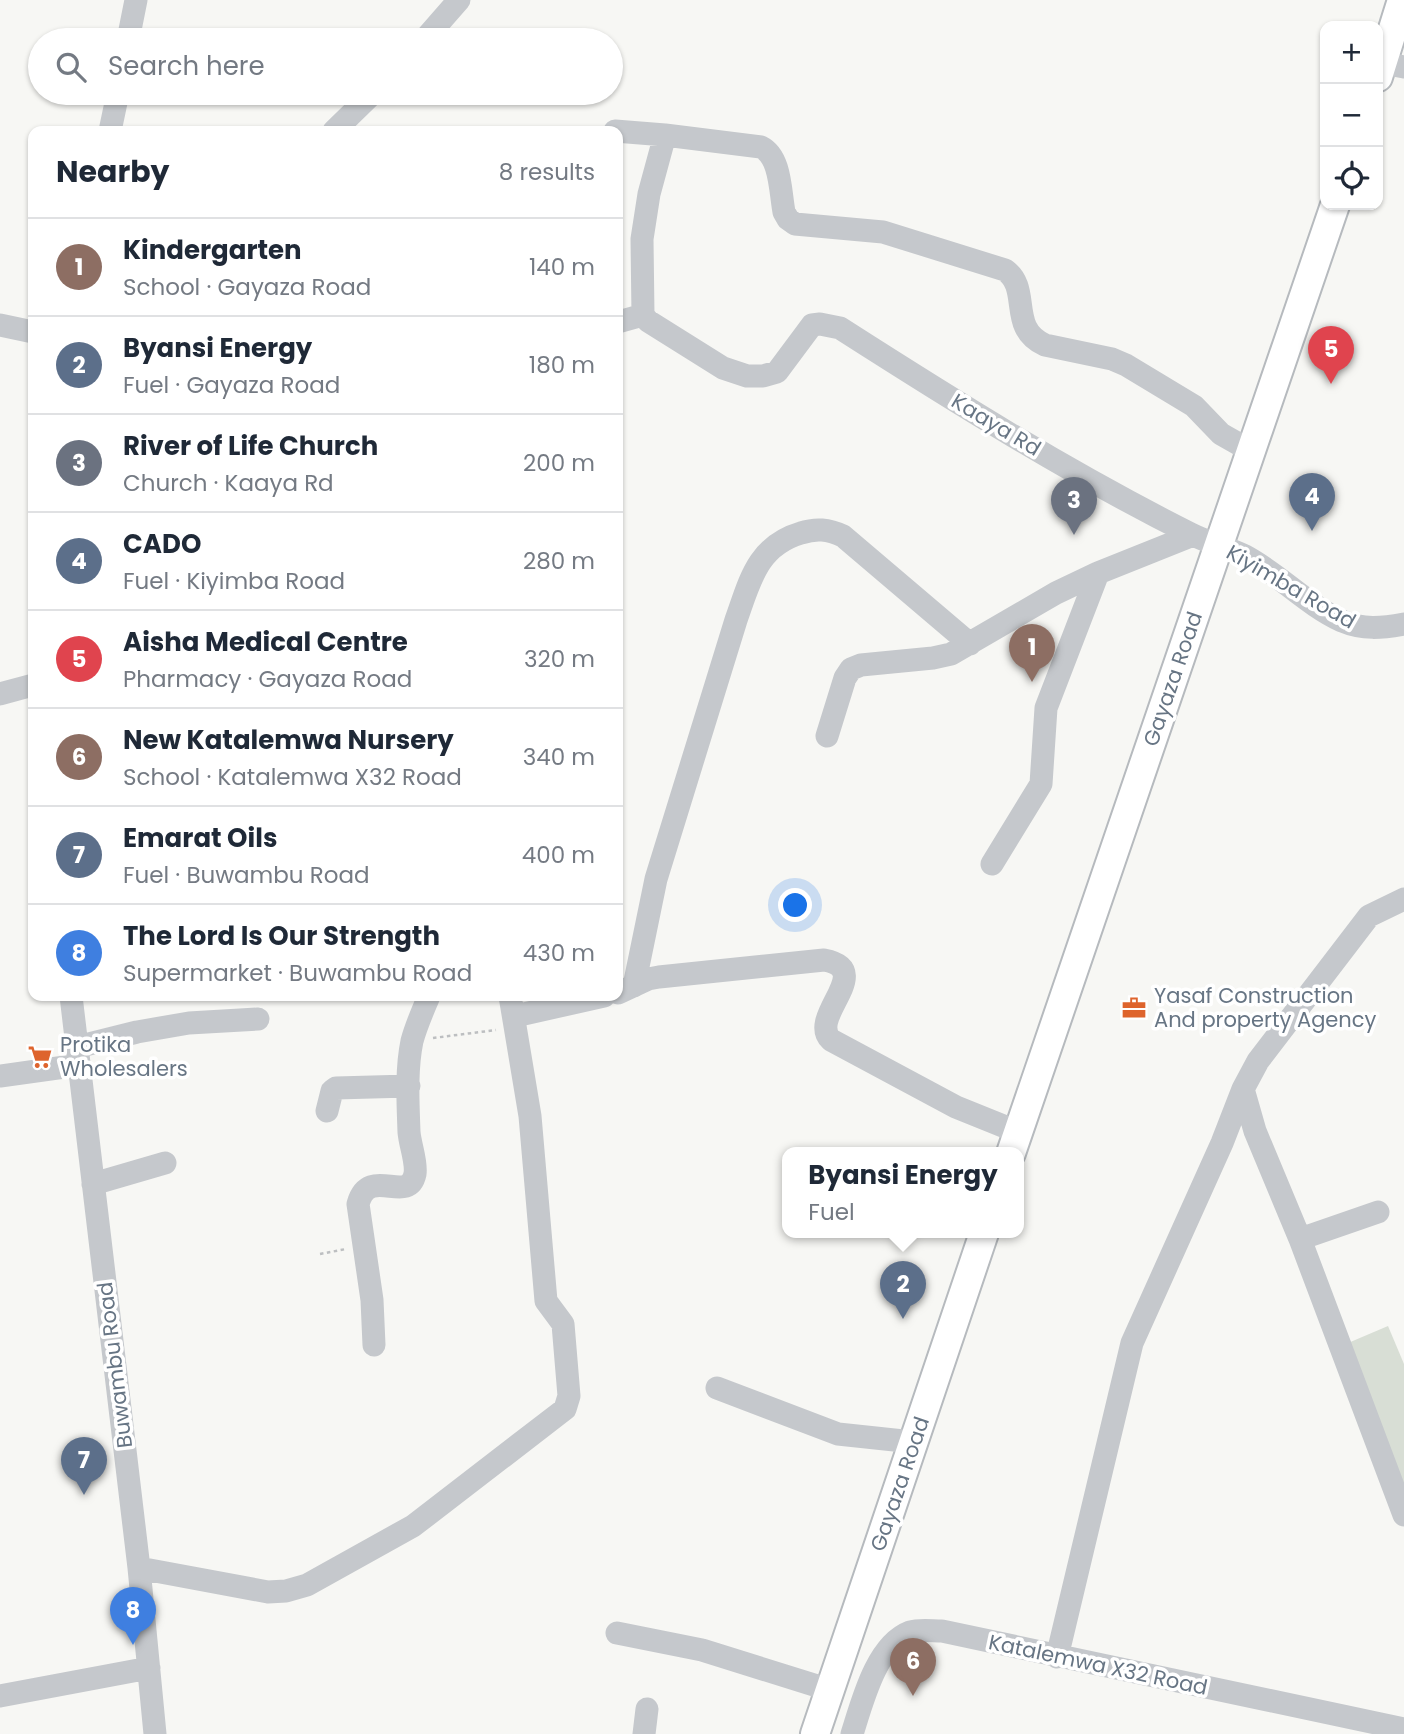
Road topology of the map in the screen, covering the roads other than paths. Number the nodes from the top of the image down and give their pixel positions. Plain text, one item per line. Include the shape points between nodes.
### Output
1 (136, 0) edge
2 (459, 0) edge
3 (1402, 0) edge
4 (130, 28) edge
5 (434, 28) edge
6 (1388, 69) edge
7 (115, 105) edge
8 (361, 105) edge
9 (111, 126) edge
10 (339, 126) edge
11 (623, 132) edge
12 (665, 135) junction
13 (1333, 210) edge
14 (643, 315) junction
15 (623, 321) edge
16 (0, 325) edge
17 (28, 331) edge
18 (1251, 451) junction
19 (1193, 535) junction
20 (1219, 546) junction
21 (1098, 573) junction
22 (1404, 624) edge
23 (970, 644) junction
24 (28, 686) edge
25 (0, 694) edge
26 (827, 736) dead end
27 (992, 864) dead end
28 (1404, 899) edge
29 (626, 989) edge
30 (72, 1001) edge
31 (427, 1001) edge
32 (577, 1001) edge
33 (513, 1013) edge
34 (258, 1019) dead end
35 (78, 1056) junction
36 (0, 1076) edge
37 (409, 1086) junction
38 (1243, 1089) junction
39 (327, 1111) dead end
40 (1014, 1142) edge
41 (165, 1163) dead end
42 (93, 1184) junction
43 (1378, 1212) dead end
44 (982, 1238) edge
45 (1300, 1239) junction
46 (374, 1345) dead end
47 (717, 1388) dead end
48 (914, 1443) junction
49 (1404, 1515) edge
50 (139, 1568) junction
51 (617, 1633) dead end
52 (1057, 1657) junction
53 (149, 1668) junction
54 (830, 1690) junction
55 (0, 1696) edge
56 (647, 1709) dead end
57 (1404, 1729) edge
58 (155, 1734) edge
59 (644, 1734) edge
60 (815, 1734) edge
61 (852, 1734) edge

1 - 4 street
2 - 5 street
3 - 6 main road
7 - 9 street
8 - 10 street
11 - 12 street
12 - 14 street via 645,215
12 - 18 street via 769,151 784,212 795,224 883,232 1005,270 1016,280 1022,320 1036,341 1126,365 1194,406 1222,434
13 - 18 main road, Gayaza Road
14 - 15 street
14 - 19 street, Kaaya Rd via 652,326 723,368 747,376 777,372 812,325 840,328 996,426
16 - 17 street
18 - 20 main road, Gayaza Road
19 - 20 street, Kaaya Rd
19 - 21 street
20 - 22 street, Kiyimba Road via 1245,557 1340,620 1364,628
20 - 40 main road, Gayaza Road
21 - 23 street
21 - 27 street via 1046,708 1041,784
23 - 26 street via 933,659 851,669
23 - 29 street via 843,536 808,531 782,539 768,550 736,620
24 - 25 street
28 - 38 street via 1369,916 1258,1061
29 - 40 street via 659,977 832,961 842,968 844,983 825,1026 831,1040
30 - 35 street, Buwambu Road
31 - 37 street via 412,1041
32 - 33 street
33 - 50 street via 530,1116 545,1301 563,1324 569,1396 565,1409 413,1526 307,1585 268,1592
34 - 35 street via 137,1032
35 - 36 street
35 - 42 street, Buwambu Road
37 - 39 street via 336,1087
37 - 46 street via 415,1173 411,1183 402,1188 370,1186 361,1192 358,1205
38 - 45 street via 1255,1131
38 - 52 street via 1132,1343
41 - 42 street
42 - 50 street, Buwambu Road
43 - 45 street
44 - 48 main road, Gayaza Road
45 - 49 street
47 - 48 street via 838,1434
48 - 54 main road, Gayaza Road
50 - 53 street, Buwambu Road
51 - 54 street via 702,1650
52 - 57 street, Katalemwa X32 Road
52 - 61 street, Katalemwa X32 Road via 942,1632 909,1632 883,1655
53 - 55 street
53 - 58 street, Buwambu Road
54 - 60 main road, Gayaza Road
56 - 59 street

